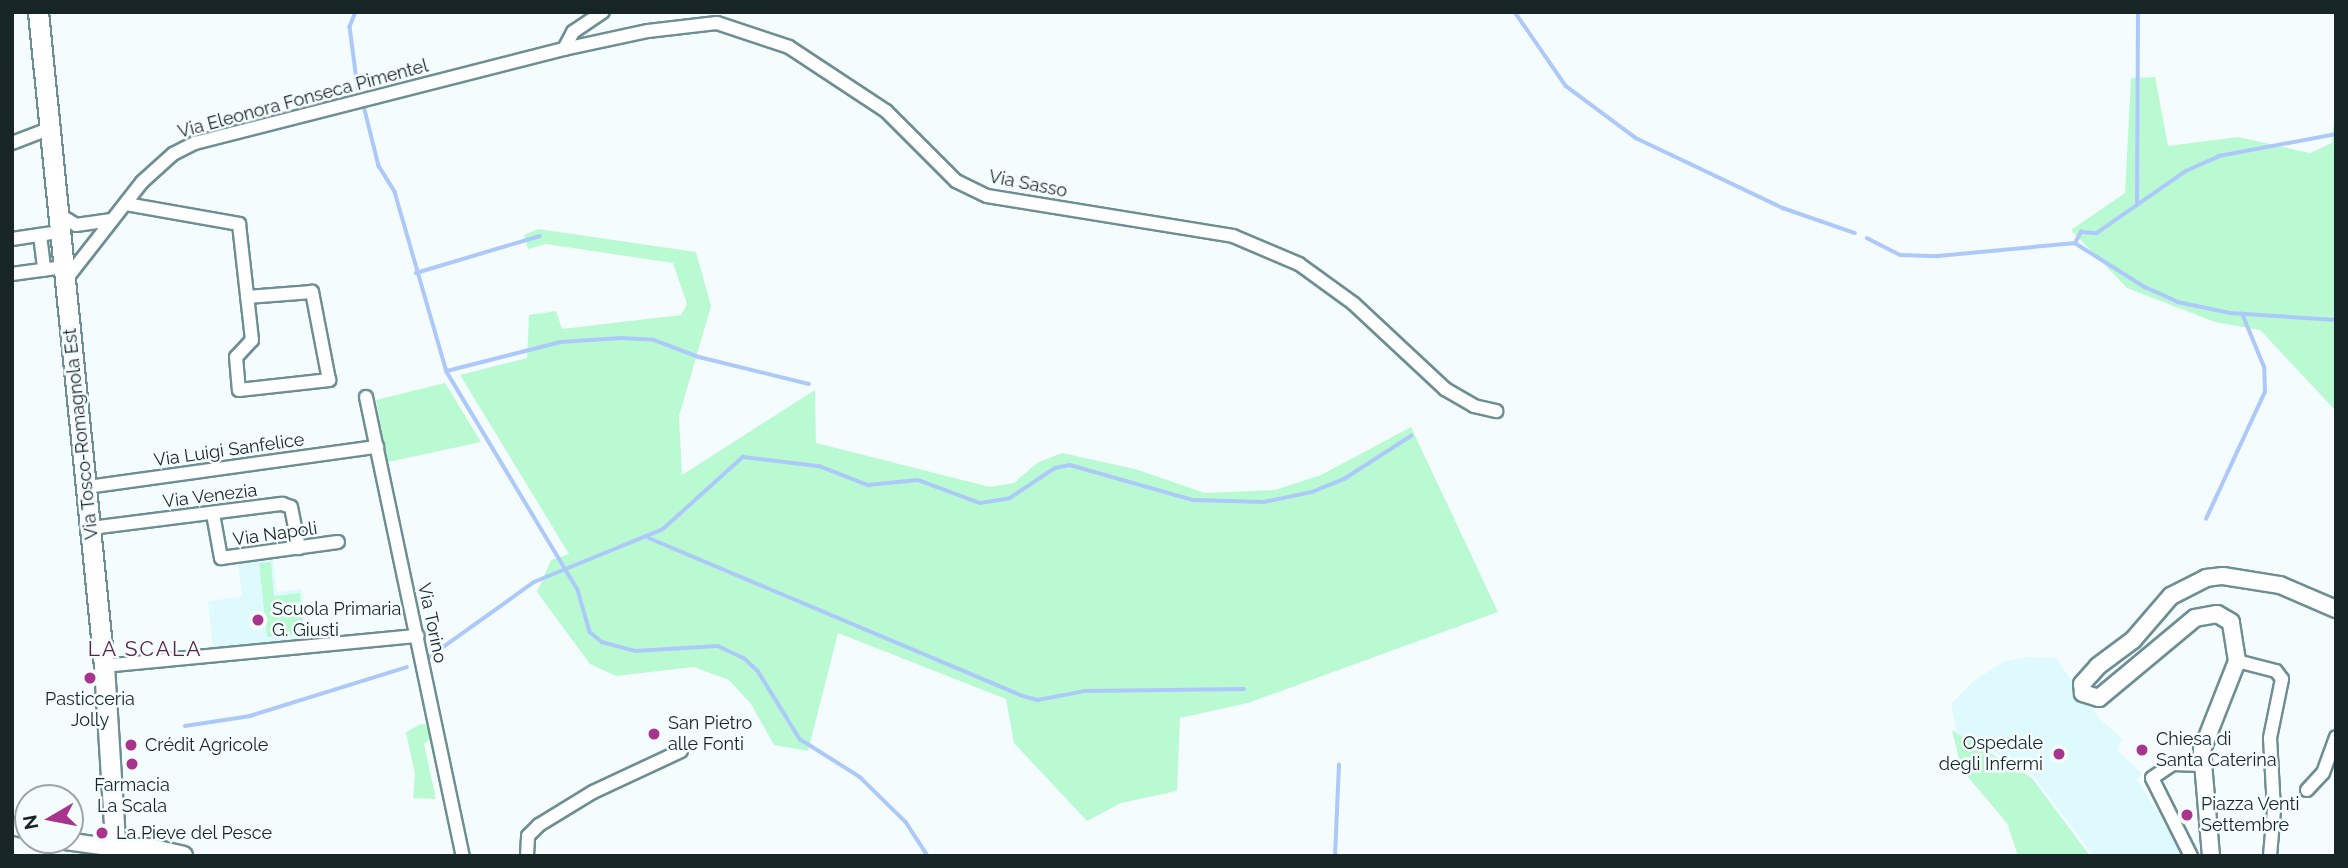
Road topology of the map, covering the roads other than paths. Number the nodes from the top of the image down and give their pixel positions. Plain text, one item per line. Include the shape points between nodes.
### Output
1 (38, 12) edge
2 (604, 12) edge
3 (564, 49) junction
4 (49, 129) junction
5 (12, 143) edge
6 (126, 204) junction
7 (110, 220) junction
8 (81, 225) junction
9 (55, 231) junction
10 (12, 239) edge
11 (88, 246) junction
12 (58, 273) junction
13 (12, 274) edge
14 (247, 297) junction
15 (366, 397) dead end
16 (1496, 411) dead end
17 (377, 447) junction
18 (87, 487) junction
19 (213, 514) junction
20 (91, 528) junction
21 (338, 542) dead end
22 (299, 548) junction
23 (2336, 609) edge
24 (418, 636) junction
25 (2237, 661) junction
26 (104, 666) junction
27 (2336, 737) edge
28 (681, 751) dead end
29 (2201, 765) junction
30 (2307, 790) dead end
31 (84, 845) edge
32 (116, 852) edge
33 (183, 856) edge
34 (463, 856) edge
35 (527, 856) edge
36 (2191, 856) edge
37 (2211, 856) edge
38 (2270, 856) edge

1 - 4 main road, Via Tosco-Romagnola Est
2 - 3 street via 573,32
3 - 6 street, Via Eleonora Fonseca Pimentel via 195,144 155,168
3 - 16 street, Via Sasso via 648,31 718,23 789,47 886,111 956,181 987,196 1022,204 1165,224 1233,236 1255,245 1299,264 1354,304 1460,400
4 - 5 street
4 - 9 main road, Via Tosco-Romagnola Est
6 - 7 street, Via Eleonora Fonseca Pimentel
6 - 14 street via 239,224
7 - 8 street
7 - 11 street, Via Eleonora Fonseca Pimentel
8 - 9 street
8 - 9 street
9 - 10 street
9 - 11 street
9 - 12 main road, Via Tosco-Romagnola Est
11 - 12 street, Via Eleonora Fonseca Pimentel
12 - 13 street
12 - 18 main road, Via Tosco-Romagnola Est
14 - 14 street via 252,340 236,357 239,390 329,380 312,292
15 - 17 street, Via Torino
17 - 18 street, Via Luigi Sanfelice
17 - 24 street, Via Torino
18 - 20 main road, Via Tosco-Romagnola Est
19 - 20 street, Via Venezia
19 - 22 street, Via Venezia via 291,507
19 - 22 street, Via Napoli via 221,558
20 - 26 main road, Via Tosco-Romagnola Est
21 - 22 street, Via Napoli
23 - 25 street via 2280,585 2223,576 2206,578 2171,596 2133,640 2087,676 2083,694 2099,698 2110,691 2184,625 2207,614 2225,616 2231,622
24 - 26 street
24 - 34 street, Via Torino
25 - 29 street via 2206,730
25 - 38 street via 2276,671 2283,679 2270,738 2274,810
26 - 32 main road, Via Tosco-Romagnola Est
27 - 30 street via 2323,773
28 - 35 street via 593,792 539,825 527,836
29 - 36 street via 2173,764 2152,778
29 - 37 street
31 - 32 street
32 - 33 main road via 149,848

